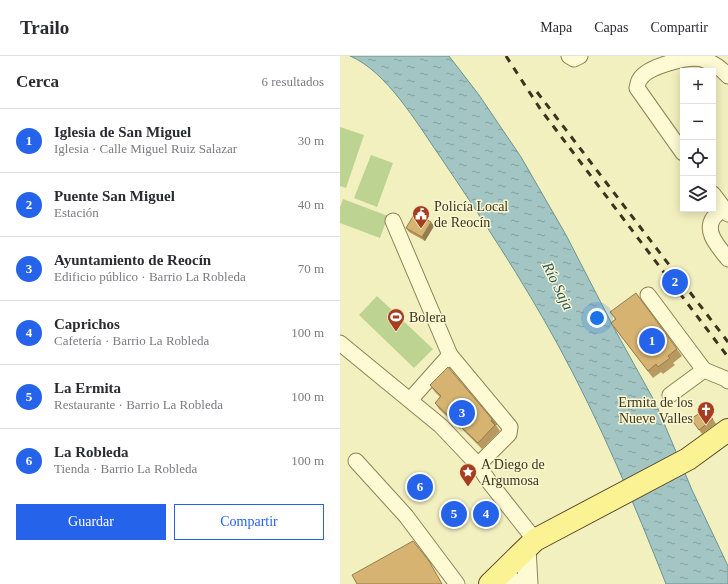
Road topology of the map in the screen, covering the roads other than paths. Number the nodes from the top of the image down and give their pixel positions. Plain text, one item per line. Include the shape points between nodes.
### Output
1 (569, 56) edge
2 (580, 56) edge
3 (728, 76) edge
4 (680, 149) edge
5 (716, 198) edge
6 (726, 212) edge
7 (393, 221) dead end
8 (728, 259) edge
9 (648, 295) dead end
10 (340, 343) edge
11 (450, 355) junction
12 (704, 370) junction
13 (728, 381) edge
14 (670, 394) dead end
15 (410, 400) junction
16 (728, 430) edge
17 (356, 461) dead end
18 (478, 465) junction
19 (531, 544) junction
20 (502, 581) edge
21 (457, 584) edge
22 (528, 584) edge

1 - 2 street via 574,59
3 - 4 street via 723,70 701,58 656,66 640,78 637,88
5 - 6 street
6 - 8 street via 714,217 710,228 712,238
7 - 11 street
9 - 12 street
10 - 15 street
11 - 15 street
11 - 18 street via 510,427 509,434
12 - 13 street
12 - 14 street
15 - 18 street via 441,426
16 - 19 main road via 688,459
17 - 21 street via 406,516
18 - 19 street
19 - 20 main road
19 - 22 street

